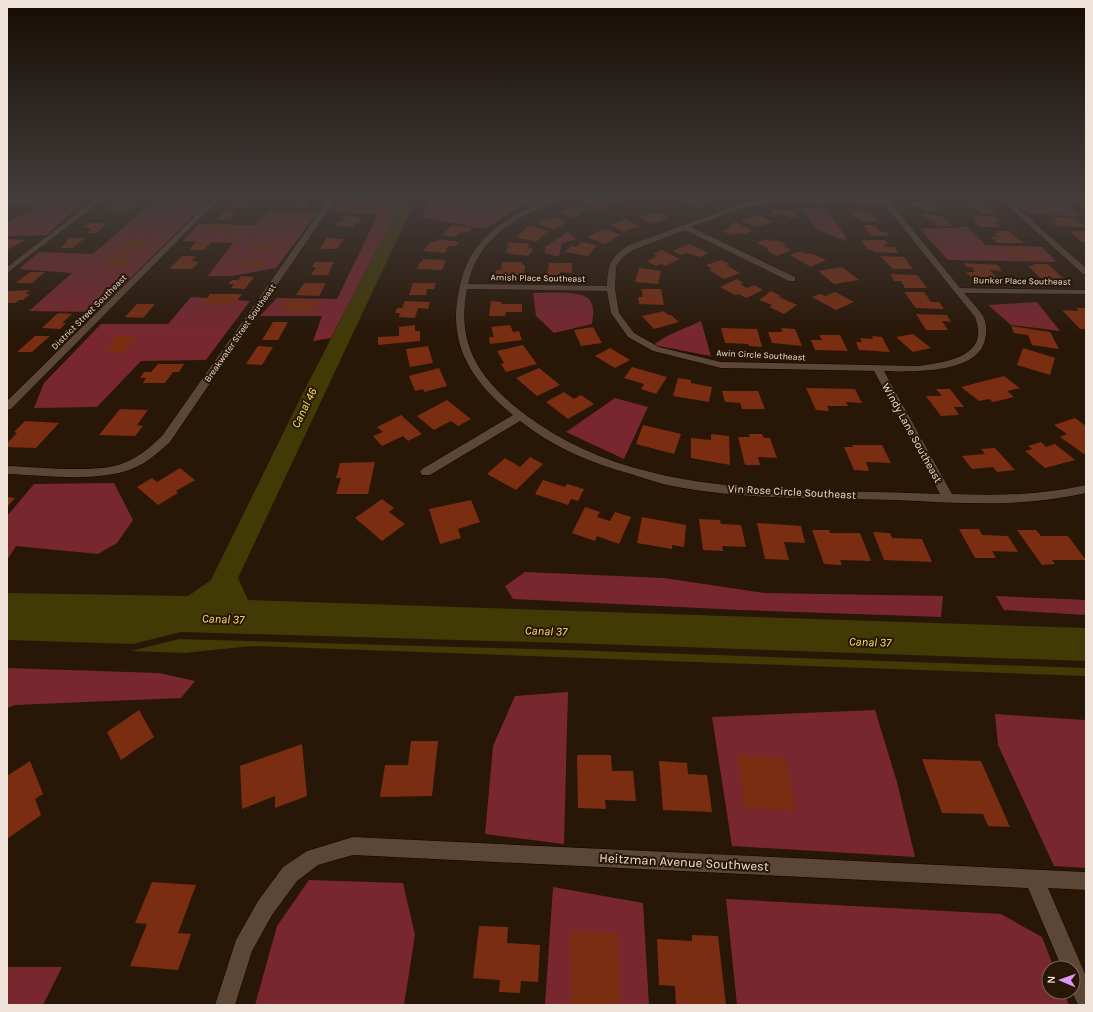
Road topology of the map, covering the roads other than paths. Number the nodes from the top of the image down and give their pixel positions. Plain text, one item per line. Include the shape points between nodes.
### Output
1 (41, 244) edge
2 (171, 244) edge
3 (301, 244) edge
4 (483, 244) edge
5 (640, 244) edge
6 (720, 244) edge
7 (920, 244) edge
8 (1055, 244) edge
9 (7, 270) edge
10 (1086, 272) edge
11 (792, 279) dead end
12 (464, 286) junction
13 (611, 289) junction
14 (957, 290) junction
15 (1086, 292) edge
16 (877, 368) junction
17 (7, 407) edge
18 (520, 416) junction
19 (7, 470) edge
20 (426, 472) dead end
21 (1086, 489) edge
22 (948, 498) junction
23 (1034, 879) junction
24 (1086, 881) edge
25 (1069, 960) edge
26 (1081, 988) edge
27 (1086, 1000) edge
28 (226, 1005) edge

1 - 9 street
2 - 17 street, District Street Southeast
3 - 19 street, Breakwater Street Southeast via 166,439 153,451 120,469 92,473
4 - 12 street, Vin Rose Circle Southeast via 470,265
5 - 13 street, Awin Circle Southeast via 620,255 612,266
6 - 11 street
7 - 14 street, Awin Circle Southeast
8 - 10 street
12 - 13 street, Amish Place Southeast
12 - 18 street, Vin Rose Circle Southeast via 460,304 460,334 470,363 489,390
13 - 16 street, Awin Circle Southeast via 615,313 632,335 656,349 721,365
14 - 15 street, Bunker Place Southeast
14 - 16 street, Awin Circle Southeast via 979,317 983,331 980,344 968,357 951,364 918,369
16 - 22 street, Windy Lane Southeast
18 - 20 street
18 - 22 street, Vin Rose Circle Southeast via 558,440 604,462 675,483 747,492
21 - 22 street, Vin Rose Circle Southeast via 1071,493 1017,498
23 - 24 street, Heitzman Avenue Southwest
23 - 25 street
23 - 28 street, Heitzman Avenue Southwest via 353,846 313,857 290,874 265,908 243,947
26 - 27 street

